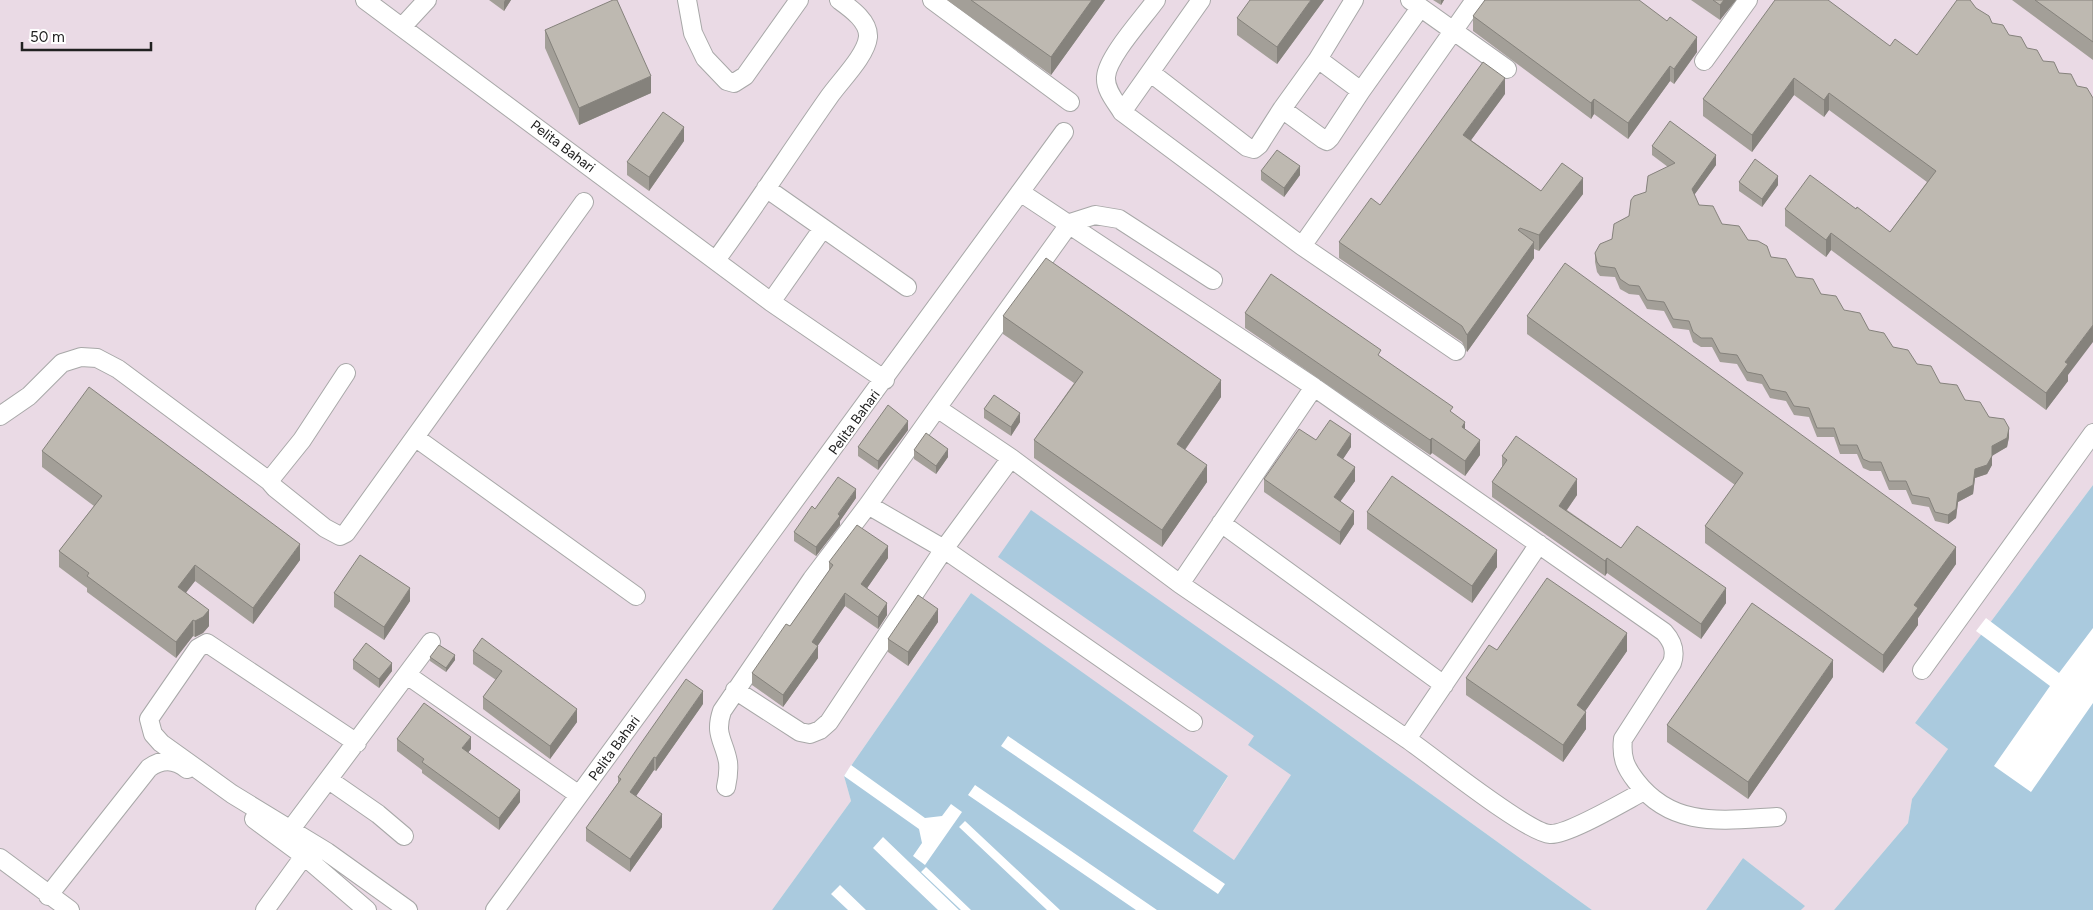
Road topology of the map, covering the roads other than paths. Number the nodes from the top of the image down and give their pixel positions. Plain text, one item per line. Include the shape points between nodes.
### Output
1 (364, 0) edge
2 (427, 0) edge
3 (687, 0) edge
4 (799, 0) edge
5 (839, 0) edge
6 (932, 0) edge
7 (1156, 0) edge
8 (1201, 0) edge
9 (1354, 0) edge
10 (1475, 0) edge
11 (1748, 0) edge
12 (1415, 4) edge
13 (402, 27) junction
14 (1453, 30) junction
15 (1318, 60) junction
16 (1704, 61) dead end
17 (1506, 69) dead end
18 (1151, 73) junction
19 (1360, 91) junction
20 (1070, 102) dead end
21 (1282, 109) junction
22 (1122, 112) junction
23 (1064, 132) dead end
24 (766, 188) junction
25 (1020, 192) junction
26 (584, 202) dead end
27 (1070, 223) junction
28 (823, 228) junction
29 (1302, 246) junction
30 (716, 260) junction
31 (1213, 280) dead end
32 (907, 287) dead end
33 (771, 302) junction
34 (1456, 351) dead end
35 (346, 372) dead end
36 (884, 380) junction
37 (1314, 387) junction
38 (937, 408) junction
39 (0, 416) edge
40 (2093, 433) edge
41 (416, 438) junction
42 (1011, 458) junction
43 (269, 481) junction
44 (868, 505) junction
45 (1221, 523) junction
46 (1539, 544) junction
47 (944, 549) junction
48 (1180, 584) junction
49 (636, 596) dead end
50 (430, 642) dead end
51 (1922, 670) dead end
52 (407, 675) junction
53 (1444, 685) junction
54 (735, 690) junction
55 (1194, 722) dead end
56 (1408, 739) junction
57 (357, 743) junction
58 (329, 780) junction
59 (726, 787) dead end
60 (1644, 791) junction
61 (579, 795) junction
62 (1777, 817) dead end
63 (290, 829) junction
64 (404, 836) dead end
65 (304, 856) junction
66 (0, 858) edge
67 (48, 896) junction
68 (70, 910) edge
69 (265, 910) edge
70 (367, 910) edge
71 (408, 910) edge
72 (495, 910) edge

1 - 13 lane, Pelita Bahari
2 - 13 lane
3 - 4 lane via 692,33 705,58 727,81 734,83 745,76
5 - 24 lane via 861,18 868,39 857,61
6 - 20 lane
7 - 22 lane via 1113,58 1106,76 1107,86
8 - 18 lane
9 - 15 lane
10 - 14 lane
11 - 16 lane
12 - 14 lane
12 - 19 lane
13 - 30 lane, Pelita Bahari
14 - 17 lane
14 - 29 lane
15 - 19 lane
15 - 21 lane
18 - 21 lane via 1247,147 1254,149
18 - 22 lane
19 - 21 lane via 1327,141
22 - 29 lane
23 - 25 lane
24 - 28 lane
24 - 30 lane
25 - 27 lane
25 - 36 lane
26 - 41 lane
27 - 31 lane via 1095,215 1119,220
27 - 37 lane
27 - 38 lane
28 - 32 lane
28 - 33 lane
29 - 34 lane
30 - 33 lane, Pelita Bahari
33 - 36 lane, Pelita Bahari
35 - 43 lane via 302,440
36 - 61 lane, Pelita Bahari
37 - 45 lane
37 - 46 lane
38 - 42 lane
38 - 44 lane
39 - 43 lane via 30,396 62,363 81,356 97,358 118,369
40 - 51 lane
41 - 43 lane via 346,533 340,536 324,528
41 - 49 lane
42 - 47 lane
42 - 48 lane
44 - 47 lane
44 - 54 lane
45 - 48 lane
45 - 53 lane
46 - 53 lane
46 - 60 lane via 1671,639 1672,664 1623,739 1621,753 1626,767
47 - 54 lane via 846,698 820,730 810,734 800,732
47 - 55 lane
48 - 56 lane
50 - 52 lane
52 - 57 lane
52 - 61 lane
53 - 56 lane
54 - 59 lane via 717,725 727,761
56 - 60 lane via 1526,825 1550,834 1569,829
57 - 58 lane
57 - 63 lane via 210,644 198,648 149,718 153,734 232,794
58 - 63 lane
58 - 64 lane
60 - 62 lane via 1669,809 1693,818 1717,821
61 - 72 lane, Pelita Bahari
63 - 71 lane
65 - 67 lane via 184,767 165,761 149,768
65 - 69 lane
65 - 70 lane
66 - 67 lane
67 - 68 lane

